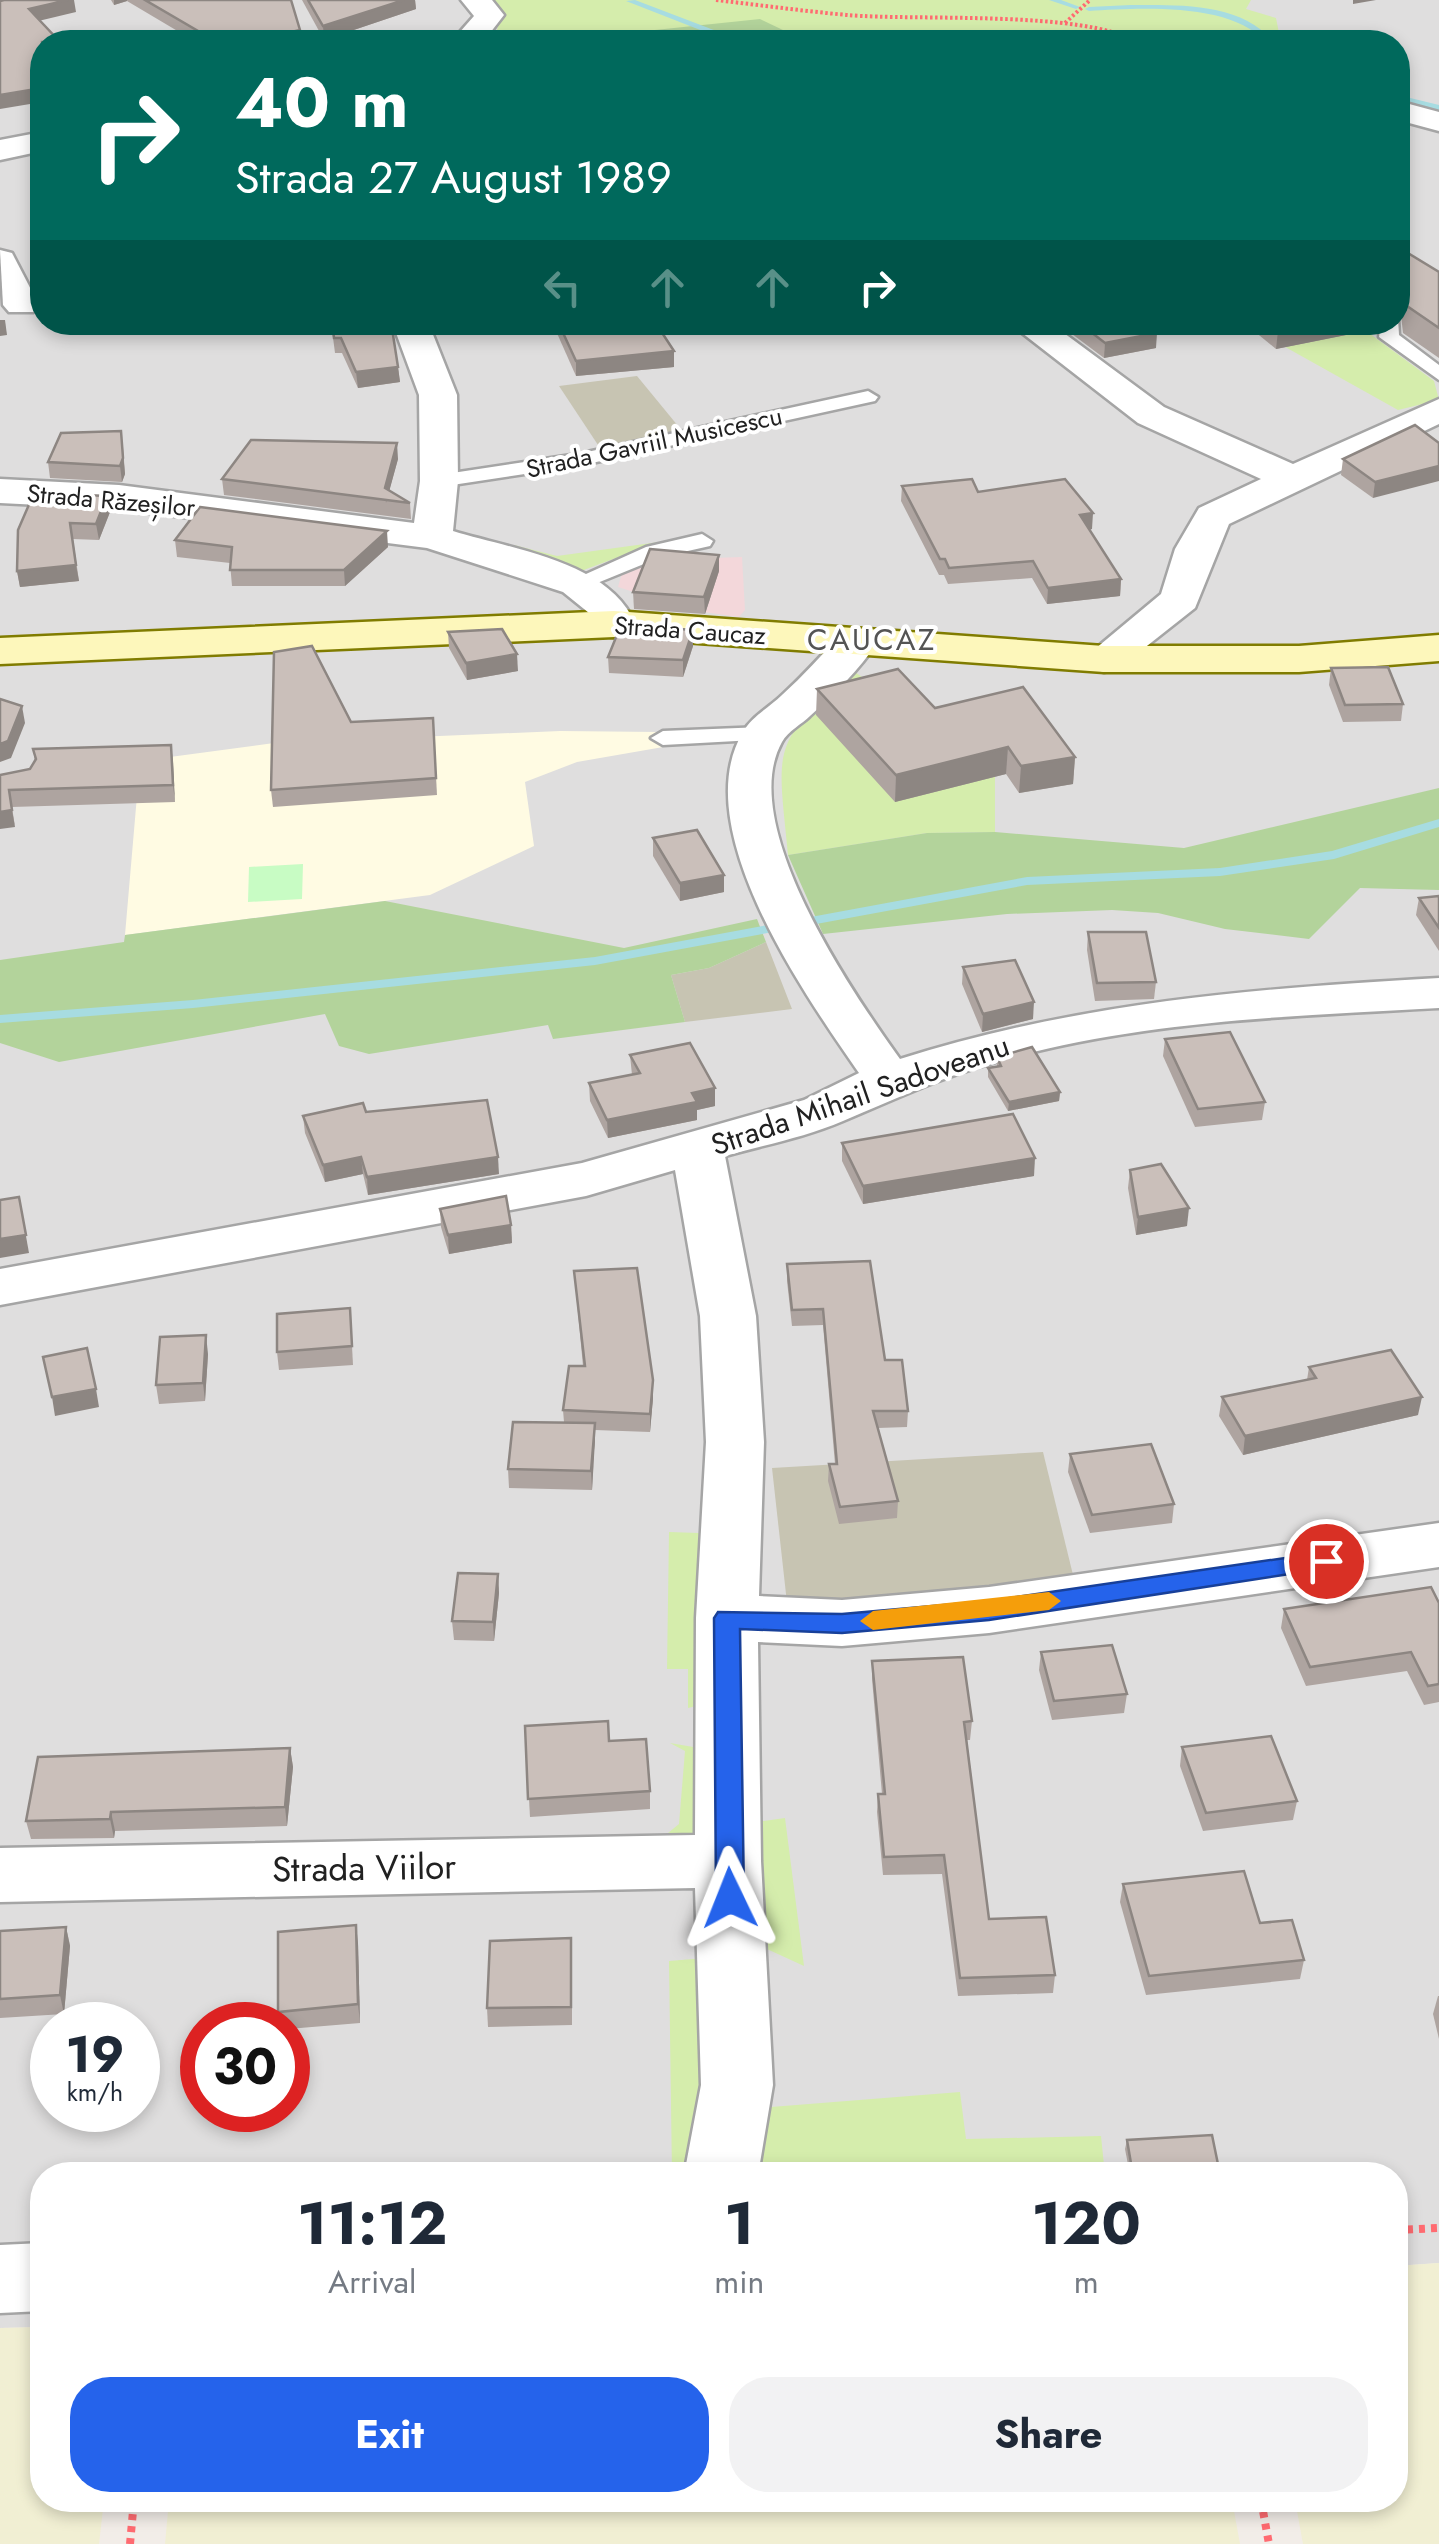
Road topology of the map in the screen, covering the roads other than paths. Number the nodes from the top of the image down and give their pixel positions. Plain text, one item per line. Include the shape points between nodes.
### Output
1 (476, 0) edge
2 (480, 30) edge
3 (1410, 114) edge
4 (1439, 122) edge
5 (30, 144) edge
6 (0, 150) edge
7 (0, 260) edge
8 (21, 305) dead end
9 (415, 335) edge
10 (1043, 335) edge
11 (1389, 335) edge
12 (1439, 374) edge
13 (868, 397) dead end
14 (1439, 410) edge
15 (1296, 478) junction
16 (439, 482) junction
17 (0, 491) edge
18 (432, 537) junction
19 (702, 540) dead end
20 (577, 583) junction
21 (614, 624) junction
22 (856, 642) junction
23 (1439, 648) edge
24 (0, 651) edge
25 (1104, 658) junction
26 (764, 734) junction
27 (663, 738) dead end
28 (1439, 994) edge
29 (889, 1079) junction
30 (698, 1150) junction
31 (0, 1287) edge
32 (1439, 1545) edge
33 (727, 1618) junction
34 (728, 1860) junction
35 (0, 1874) edge
36 (723, 2162) edge
37 (30, 2277) edge
38 (0, 2278) edge

1 - 2 street via 488,15
3 - 4 street
5 - 6 street
7 - 8 street
9 - 16 street via 438,395
10 - 15 street via 1151,415
11 - 12 lane
13 - 16 lane, Strada Gavriil Musicescu via 578,460
14 - 15 street
15 - 25 street via 1213,516 1180,599
16 - 18 street
17 - 18 street, Strada Răzeșilor via 119,497
18 - 20 street, Strada Răzeșilor
19 - 20 lane
20 - 21 street, Strada Răzeșilor via 608,608
21 - 22 street, Strada Caucaz
21 - 24 street, Strada Caucaz
22 - 25 street, Strada Caucaz
22 - 26 street
23 - 25 street, Strada Caucaz via 1299,659
26 - 27 lane
26 - 29 street via 749,777 751,821 764,866
28 - 29 street, Strada Mihail Sadoveanu via 1277,1002 1076,1028
29 - 30 street, Strada Mihail Sadoveanu via 822,1111
30 - 31 street, Strada Mihail Sadoveanu via 586,1178
30 - 33 street, Strada Mihail Sadoveanu via 732,1376
32 - 33 street via 989,1610 842,1623
33 - 34 street
34 - 35 street, Strada Viilor
34 - 36 street via 738,2085
37 - 38 street

